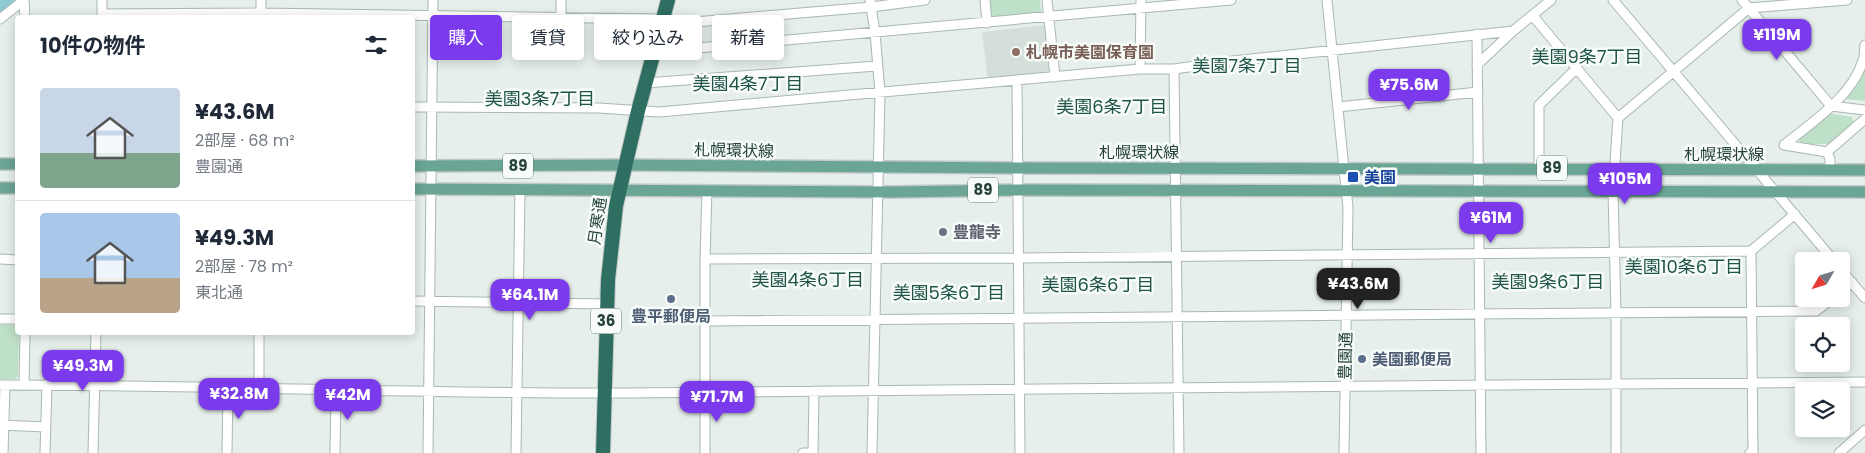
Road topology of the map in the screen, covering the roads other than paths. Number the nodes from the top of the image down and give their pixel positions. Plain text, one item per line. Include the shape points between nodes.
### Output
1 (24, 0) edge
2 (102, 0) edge
3 (261, 0) edge
4 (433, 0) edge
5 (561, 0) edge
6 (668, 0) edge
7 (925, 0) edge
8 (985, 0) edge
9 (1047, 0) edge
10 (1231, 0) edge
11 (1327, 0) edge
12 (1551, 0) edge
13 (1613, 0) edge
14 (1742, 0) edge
15 (1848, 0) edge
16 (871, 4) edge
17 (1141, 4) edge
18 (1749, 8) junction
19 (25, 15) edge
20 (102, 15) edge
21 (261, 15) edge
22 (432, 15) edge
23 (561, 15) edge
24 (663, 15) edge
25 (415, 16) edge
26 (430, 16) edge
27 (1533, 16) junction
28 (1048, 17) junction
29 (702, 18) edge
30 (0, 19) edge
31 (987, 23) junction
32 (875, 32) junction
33 (1513, 32) junction
34 (1477, 34) junction
35 (1865, 45) edge
36 (702, 48) edge
37 (1332, 51) junction
38 (432, 60) edge
39 (651, 60) edge
40 (1477, 65) junction
41 (877, 66) junction
42 (1577, 68) junction
43 (1140, 69) junction
44 (1174, 69) junction
45 (1673, 73) junction
46 (1055, 78) junction
47 (1018, 80) junction
48 (645, 83) junction
49 (1478, 92) junction
50 (880, 93) junction
51 (415, 106) edge
52 (1831, 106) junction
53 (432, 107) junction
54 (1338, 107) junction
55 (1865, 110) edge
56 (638, 111) junction
57 (1618, 118) junction
58 (1865, 119) edge
59 (1827, 152) junction
60 (0, 164) edge
61 (15, 164) edge
62 (415, 166) edge
63 (432, 166) junction
64 (624, 166) junction
65 (877, 168) junction
66 (1018, 168) junction
67 (1176, 168) junction
68 (1479, 168) junction
69 (1539, 168) junction
70 (1345, 169) junction
71 (1614, 169) junction
72 (1830, 169) junction
73 (1758, 170) junction
74 (1865, 170) edge
75 (0, 188) edge
76 (15, 188) edge
77 (415, 189) edge
78 (431, 189) junction
79 (520, 189) junction
80 (619, 189) junction
81 (707, 190) junction
82 (1019, 190) junction
83 (877, 191) junction
84 (1176, 191) junction
85 (1347, 191) junction
86 (1478, 192) junction
87 (1613, 192) junction
88 (1776, 192) junction
89 (1865, 192) edge
90 (1795, 214) junction
91 (1751, 251) junction
92 (1615, 252) junction
93 (1827, 252) edge
94 (1347, 254) junction
95 (1479, 254) junction
96 (1177, 256) junction
97 (876, 258) junction
98 (1020, 258) junction
99 (705, 259) junction
100 (0, 260) edge
101 (15, 260) edge
102 (1852, 282) edge
103 (1865, 298) edge
104 (415, 301) edge
105 (429, 301) junction
106 (518, 303) junction
107 (607, 304) junction
108 (1820, 308) edge
109 (1751, 311) junction
110 (1616, 313) junction
111 (1479, 314) junction
112 (1346, 315) junction
113 (1176, 316) junction
114 (1020, 318) junction
115 (0, 319) edge
116 (15, 319) edge
117 (875, 319) junction
118 (706, 320) junction
119 (25, 335) edge
120 (96, 335) edge
121 (259, 335) edge
122 (1753, 382) junction
123 (1865, 382) edge
124 (24, 384) junction
125 (47, 384) junction
126 (95, 384) junction
127 (1616, 384) junction
128 (3, 385) edge
129 (1479, 385) junction
130 (1345, 386) junction
131 (228, 387) junction
132 (1178, 387) junction
133 (259, 388) junction
134 (336, 389) junction
135 (1020, 389) junction
136 (428, 390) junction
137 (873, 390) junction
138 (814, 391) junction
139 (517, 392) junction
140 (705, 392) junction
141 (604, 393) junction
142 (2, 425) edge
143 (46, 427) junction
144 (1865, 430) edge
145 (3, 453) edge
146 (45, 453) edge
147 (93, 453) edge
148 (227, 453) edge
149 (335, 453) edge
150 (428, 453) edge
151 (516, 453) edge
152 (603, 453) edge
153 (705, 453) edge
154 (803, 453) edge
155 (813, 453) edge
156 (872, 453) edge
157 (1020, 453) edge
158 (1179, 453) edge
159 (1344, 453) edge
160 (1481, 453) edge
161 (1616, 453) edge
162 (1750, 453) edge
163 (1839, 453) edge

1 - 19 street
1 - 30 street
2 - 20 street
3 - 21 street
4 - 22 street
5 - 23 street
6 - 24 highway, 月寒通 / 36
7 - 16 street
8 - 31 street
9 - 28 street
10 - 17 street
11 - 37 street, 豊園通
12 - 27 street
13 - 45 street
14 - 18 street
15 - 18 street
16 - 29 street
16 - 32 street
17 - 28 street
17 - 43 street
18 - 45 street
18 - 52 street
25 - 26 street
27 - 33 street
27 - 42 street
28 - 31 street
28 - 46 street
31 - 32 street
32 - 36 street
32 - 41 street
33 - 34 street
33 - 40 street
34 - 37 street
34 - 40 street
35 - 52 street via 1863,60 1850,86
37 - 44 street
37 - 54 street, 豊園通
38 - 53 street
39 - 48 highway, 月寒通 / 36
40 - 49 street
41 - 48 street
41 - 50 street
42 - 57 street
42 - 69 street via 1539,105
43 - 44 street
43 - 46 street
44 - 67 street
45 - 57 street
45 - 73 street
46 - 47 street
47 - 50 street
47 - 66 street
48 - 56 highway, 月寒通 / 36
49 - 54 street
49 - 68 street
50 - 56 street via 659,112
50 - 65 street
51 - 53 street
52 - 55 street
52 - 59 street via 1784,145
53 - 56 street
53 - 63 street
54 - 70 street, 豊園通
56 - 64 highway, 月寒通 / 36
57 - 71 street
58 - 59 street
59 - 72 street
60 - 61 main road
62 - 63 main road, 札幌環状線 / 89
63 - 64 main road, 札幌環状線 / 89
63 - 78 street
64 - 65 main road, 札幌環状線 / 89
64 - 80 highway, 月寒通 / 36
65 - 66 main road, 札幌環状線 / 89
65 - 83 street
66 - 67 main road, 札幌環状線 / 89
66 - 82 street
67 - 70 main road, 札幌環状線 / 89
67 - 84 street
68 - 69 main road, 札幌環状線 / 89
68 - 70 main road, 札幌環状線 / 89
68 - 86 street
69 - 71 main road, 札幌環状線 / 89
70 - 85 street, 豊園通
71 - 73 main road, 札幌環状線 / 89
71 - 87 street
72 - 73 main road, 札幌環状線 / 89
72 - 74 main road, 札幌環状線 / 89
73 - 88 street
75 - 76 main road
77 - 78 main road, 89
78 - 79 main road, 89
78 - 105 street
79 - 80 main road, 89
79 - 106 street
80 - 81 main road, 89
80 - 107 highway, 月寒通 / 36
81 - 83 main road, 89
81 - 99 street
82 - 83 main road, 89
82 - 84 main road, 89
82 - 98 street
83 - 97 street
84 - 85 main road, 89
84 - 96 street
85 - 86 main road, 89
85 - 94 street, 豊園通
86 - 87 main road, 89
86 - 95 street
87 - 88 main road, 89
87 - 92 street
88 - 89 main road, 89
88 - 90 street
90 - 91 street
90 - 93 street
91 - 92 street
91 - 109 street
92 - 95 street
92 - 110 street
94 - 95 street
94 - 96 street
94 - 112 street, 豊園通
95 - 111 street
96 - 98 street
96 - 113 street
97 - 98 street
97 - 99 street
97 - 117 street
98 - 114 street
99 - 118 street
100 - 101 street
102 - 103 street
104 - 105 street
105 - 106 street
105 - 136 street
106 - 107 street
106 - 139 street
107 - 141 highway, 月寒通 / 36
108 - 109 street via 1816,311
109 - 110 street
109 - 122 street
110 - 111 street
110 - 127 street
111 - 112 street
111 - 129 street
112 - 113 street
112 - 130 street, 豊園通
113 - 114 street
113 - 132 street
114 - 117 street
114 - 135 street
115 - 116 street
117 - 118 street
117 - 137 street
118 - 140 street
119 - 124 street
120 - 126 street
121 - 133 street
122 - 123 street
122 - 127 street
122 - 162 street via 1753,453
124 - 125 street
124 - 128 street
125 - 126 street
125 - 143 street
126 - 131 street
126 - 147 street
127 - 129 street
127 - 161 street
128 - 142 street
129 - 130 street
129 - 160 street
130 - 132 street
130 - 159 street, 豊園通
131 - 133 street
131 - 148 street
132 - 135 street
132 - 158 street
133 - 134 street
134 - 136 street
134 - 149 street
135 - 137 street
135 - 157 street
136 - 139 street
136 - 150 street
137 - 138 street
137 - 156 street
138 - 140 street
138 - 155 street
139 - 141 street
139 - 151 street
140 - 141 street
140 - 153 street
141 - 152 highway, 月寒通 / 36
142 - 143 street
142 - 145 street
143 - 146 street
144 - 163 street
154 - 155 street

